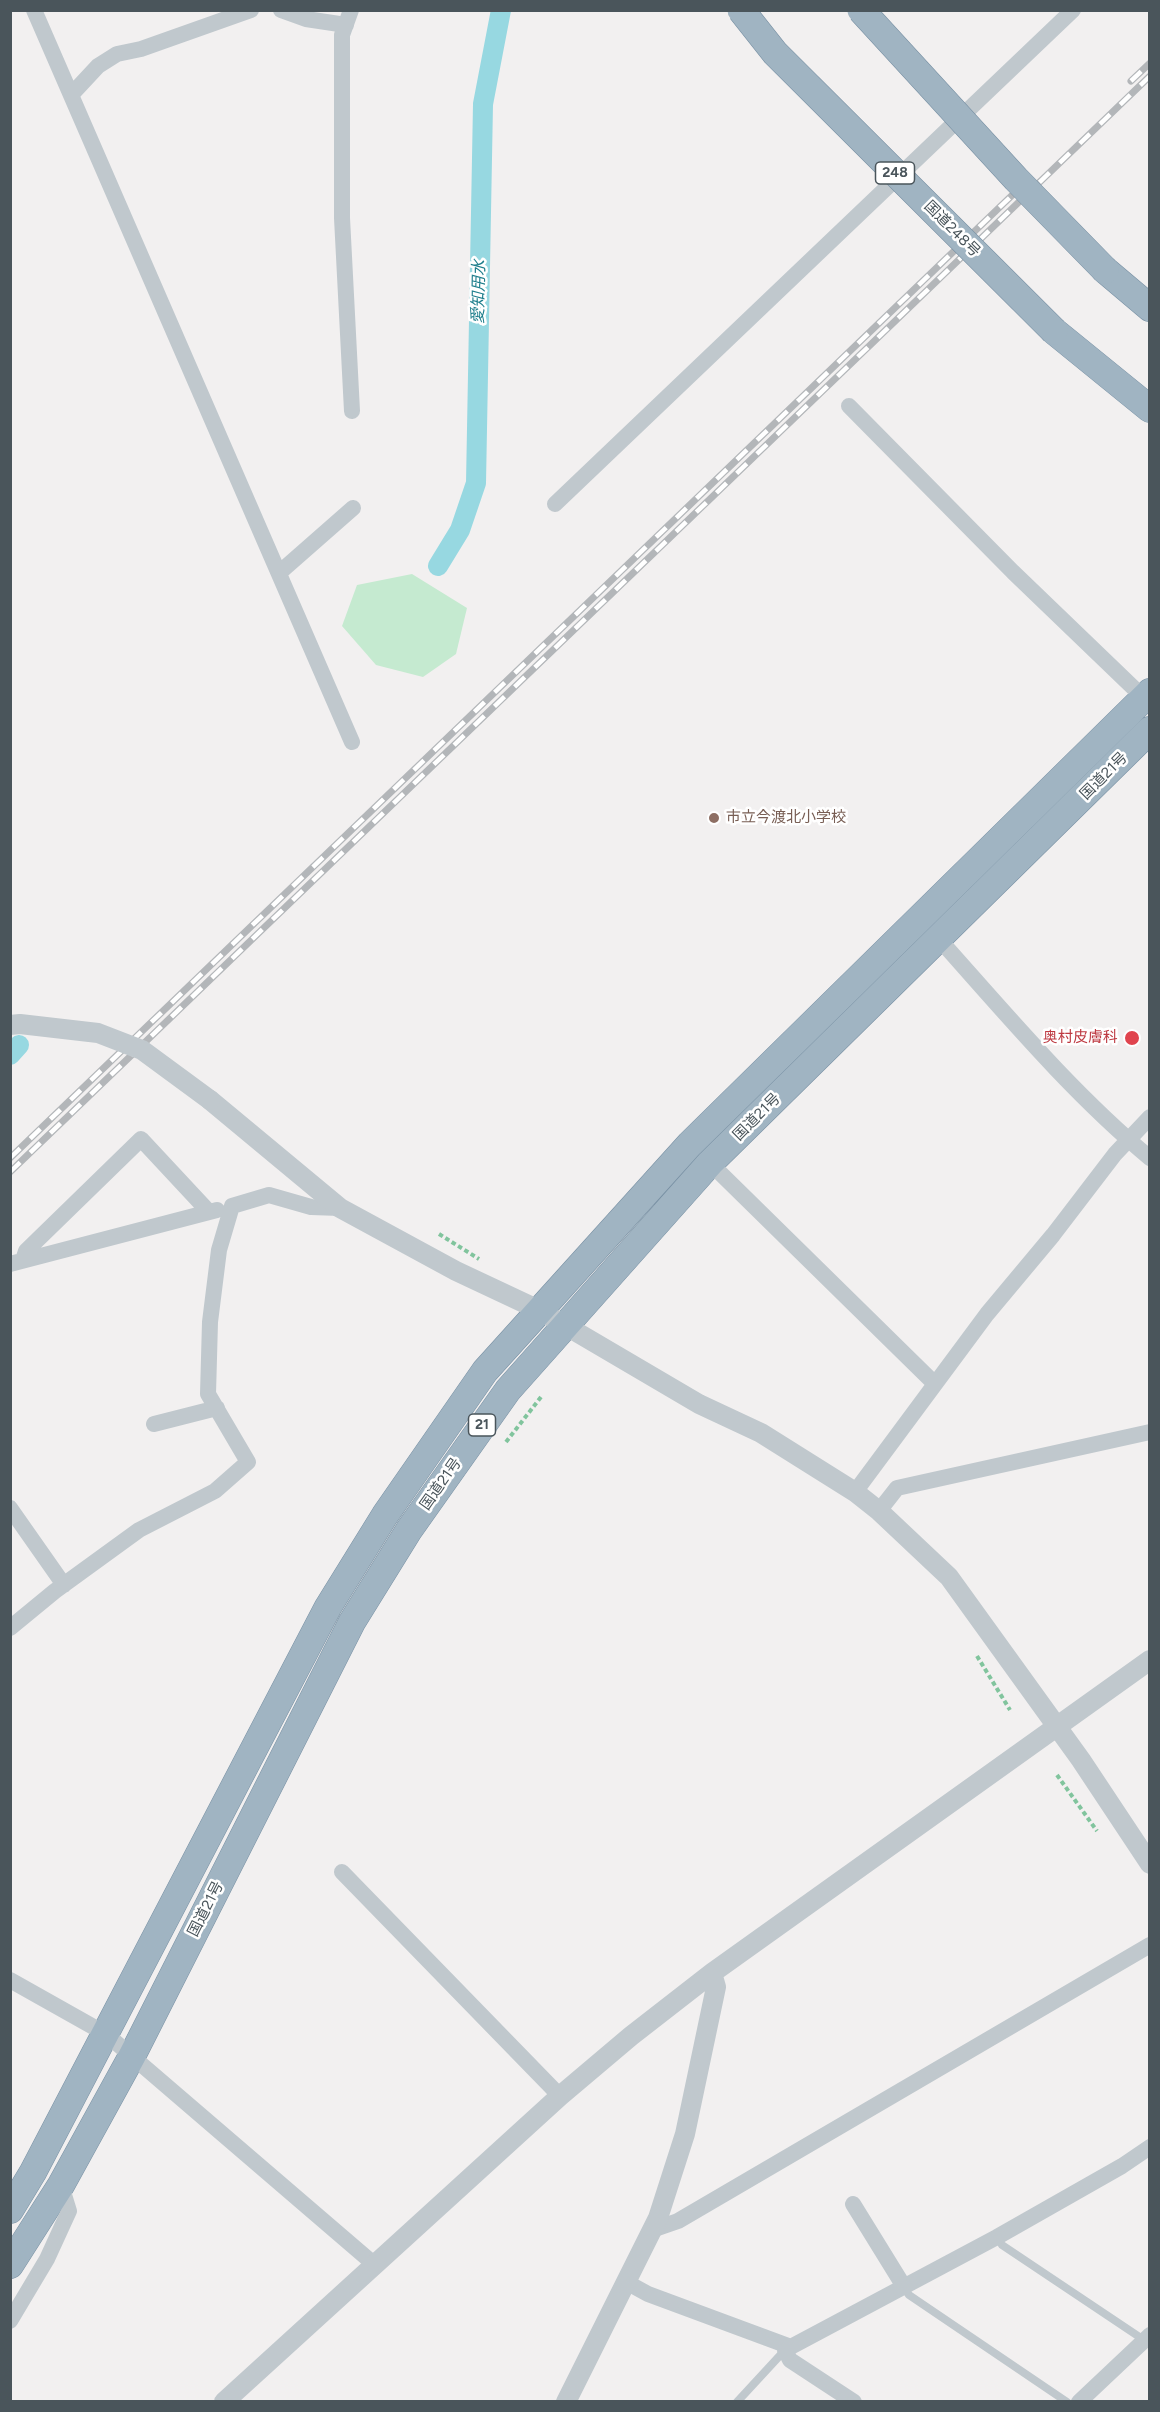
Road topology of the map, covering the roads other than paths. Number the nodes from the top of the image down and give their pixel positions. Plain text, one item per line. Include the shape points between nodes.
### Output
1 (34, 10) edge
2 (251, 10) edge
3 (281, 10) edge
4 (741, 10) edge
5 (861, 10) edge
6 (1073, 10) edge
7 (349, 18) edge
8 (71, 95) junction
9 (1149, 308) edge
10 (849, 406) dead end
11 (1149, 409) edge
12 (352, 411) dead end
13 (555, 504) dead end
14 (353, 508) dead end
15 (279, 573) junction
16 (1147, 695) edge
17 (1149, 730) edge
18 (352, 742) dead end
19 (939, 939) junction
20 (10, 1025) edge
21 (1149, 1117) edge
22 (1129, 1140) junction
23 (1149, 1158) edge
24 (711, 1163) junction
25 (232, 1206) junction
26 (340, 1208) junction
27 (209, 1212) junction
28 (17, 1262) edge
29 (539, 1310) junction
30 (565, 1327) junction
31 (934, 1384) junction
32 (217, 1408) junction
33 (154, 1424) dead end
34 (1149, 1432) edge
35 (855, 1492) junction
36 (10, 1508) edge
37 (879, 1511) junction
38 (64, 1585) junction
39 (10, 1628) edge
40 (1149, 1660) edge
41 (1057, 1727) junction
42 (1149, 1864) edge
43 (342, 1872) dead end
44 (1149, 1945) edge
45 (712, 1973) junction
46 (10, 1980) edge
47 (106, 2034) junction
48 (132, 2056) junction
49 (560, 2096) junction
50 (1149, 2147) edge
51 (22, 2177) edge
52 (61, 2185) junction
53 (853, 2204) dead end
54 (10, 2210) edge
55 (652, 2230) junction
56 (997, 2236) junction
57 (10, 2265) edge
58 (375, 2265) junction
59 (626, 2282) junction
60 (903, 2285) junction
61 (10, 2321) edge
62 (1147, 2337) edge
63 (788, 2348) junction
64 (224, 2402) edge
65 (566, 2402) edge
66 (738, 2402) edge
67 (854, 2402) edge
68 (1066, 2402) edge
69 (1079, 2402) edge

1 - 8 street
2 - 8 street via 117,54 98,66
3 - 7 street via 306,19
4 - 11 highway, 国道248号 / 248, bridge via 775,54 1054,330
5 - 9 highway, bridge via 1016,179 1105,270
6 - 13 street
7 - 12 street via 342,35 342,218
8 - 15 street
10 - 16 street via 1013,572
14 - 15 street
15 - 18 street
16 - 29 highway, 国道21号 / 21 via 690,1144
17 - 19 highway, 国道21号 / 21
19 - 22 street via 1047,1059
19 - 24 highway, 国道21号 / 21
20 - 26 street, bridge via 98,1034 142,1050 210,1100
21 - 22 street
22 - 23 street
22 - 31 street
24 - 30 highway, 国道21号 / 21
24 - 31 street
25 - 26 street via 269,1195 311,1207
25 - 27 street
25 - 32 street via 219,1250 210,1322 208,1394
26 - 29 street via 456,1271
27 - 28 street
27 - 28 street via 141,1139
29 - 30 street
29 - 47 highway, 国道21号 / 21 via 485,1371 385,1515 328,1607
30 - 35 street via 699,1404 761,1433
30 - 48 highway, 国道21号 / 21 via 507,1390 409,1530 352,1622
31 - 35 street
32 - 33 street
32 - 38 street via 248,1462 215,1491 139,1530
34 - 37 street via 897,1488
35 - 37 street
36 - 38 street
37 - 41 street via 949,1577
38 - 39 street
40 - 41 street
41 - 42 street
41 - 45 street
43 - 49 street
44 - 55 street via 678,2221
45 - 49 street
45 - 55 street via 716,1987 685,2134
46 - 47 street
47 - 48 street
47 - 51 highway, 国道21号 / 21
48 - 52 highway, 国道21号 / 21
48 - 58 street
49 - 58 street
50 - 56 street
51 - 54 highway, 国道21号 / 21
52 - 57 highway, 国道21号 / 21
52 - 61 street via 69,2211 47,2259
53 - 60 street
55 - 59 street
56 - 60 street
56 - 62 lane via 1002,2245
58 - 64 street
59 - 63 street
59 - 65 street
60 - 63 street
60 - 68 lane via 909,2295
62 - 69 street
63 - 66 lane
63 - 67 street via 790,2360

